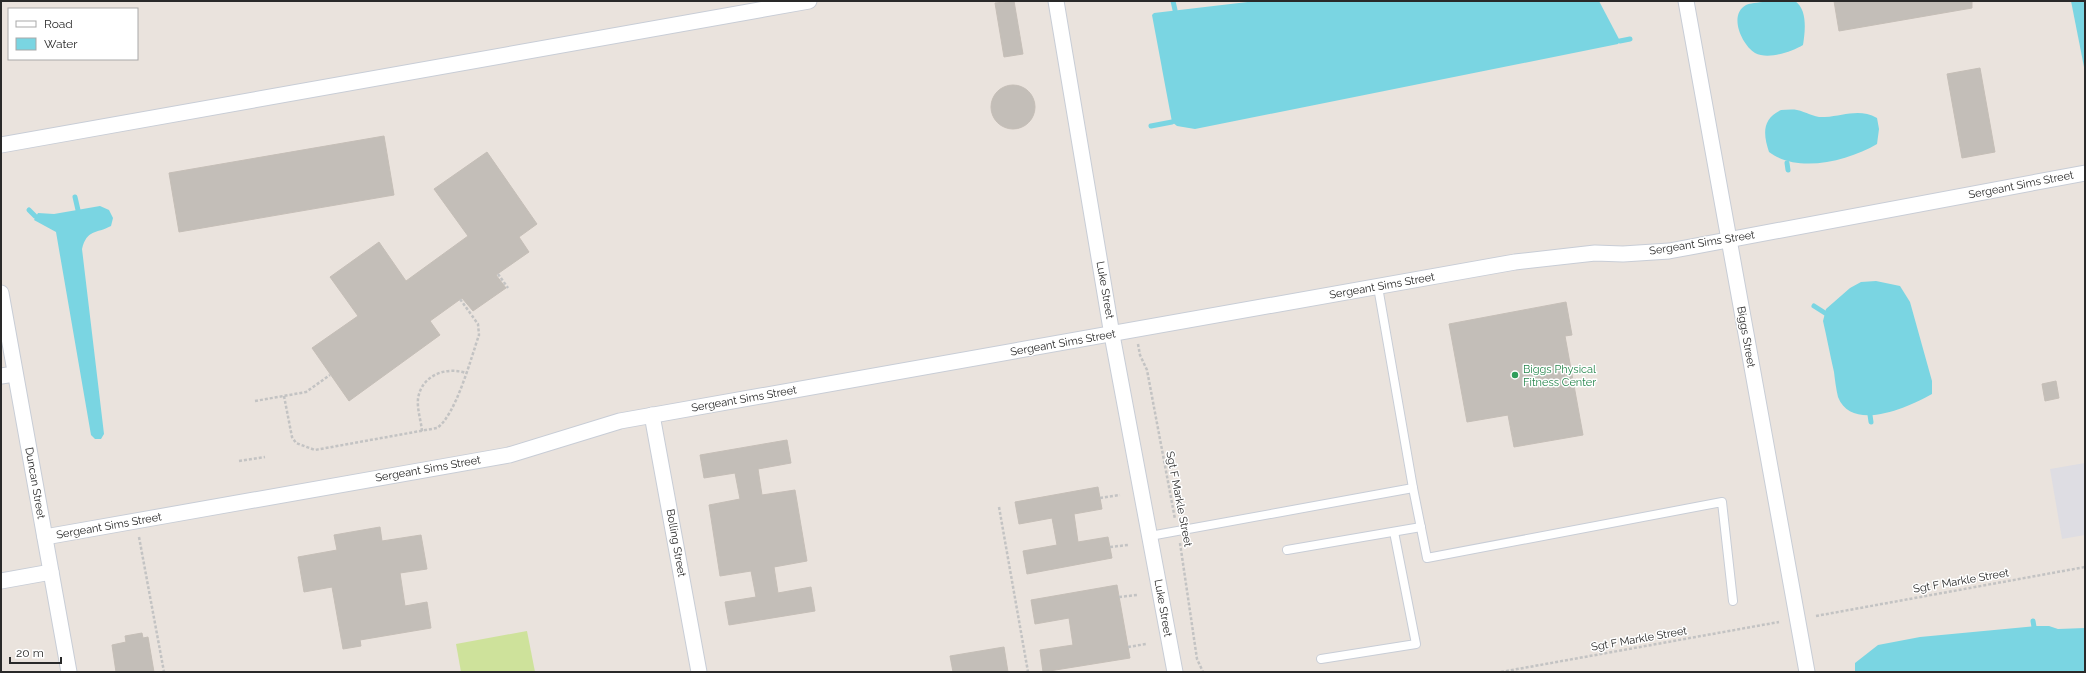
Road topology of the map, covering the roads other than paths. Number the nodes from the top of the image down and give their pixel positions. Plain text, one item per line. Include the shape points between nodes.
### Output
1 (809, 1) edge
2 (1056, 1) edge
3 (1686, 1) edge
4 (1, 145) edge
5 (2085, 173) edge
6 (1728, 240) junction
7 (1378, 286) junction
8 (1, 293) edge
9 (1112, 335) junction
10 (8, 375) edge
11 (652, 415) junction
12 (1413, 488) junction
13 (1421, 527) junction
14 (1394, 532) junction
15 (1150, 536) junction
16 (45, 537) junction
17 (1287, 550) dead end
18 (51, 572) junction
19 (1, 581) edge
20 (1733, 601) dead end
21 (1321, 659) dead end
22 (69, 672) edge
23 (699, 672) edge
24 (1175, 672) edge
25 (1807, 672) edge

1 - 4 street
2 - 9 street, Luke Street
3 - 6 street, Biggs Street
5 - 6 street, Sergeant Sims Street
6 - 7 street, Sergeant Sims Street via 1669,250 1556,256
6 - 25 street, Biggs Street
7 - 9 street, Sergeant Sims Street
7 - 12 lane
8 - 10 street, Duncan Street
9 - 11 street, Sergeant Sims Street
9 - 15 street, Luke Street
10 - 16 street, Duncan Street
11 - 16 street, Sergeant Sims Street via 585,430 509,455
11 - 23 street, Bolling Street
12 - 13 lane
12 - 15 lane
13 - 14 lane
13 - 20 lane via 1427,558 1722,502
14 - 17 lane
14 - 21 lane via 1416,644
15 - 24 street, Luke Street
16 - 18 street, Duncan Street
18 - 19 street
18 - 22 street, Duncan Street

